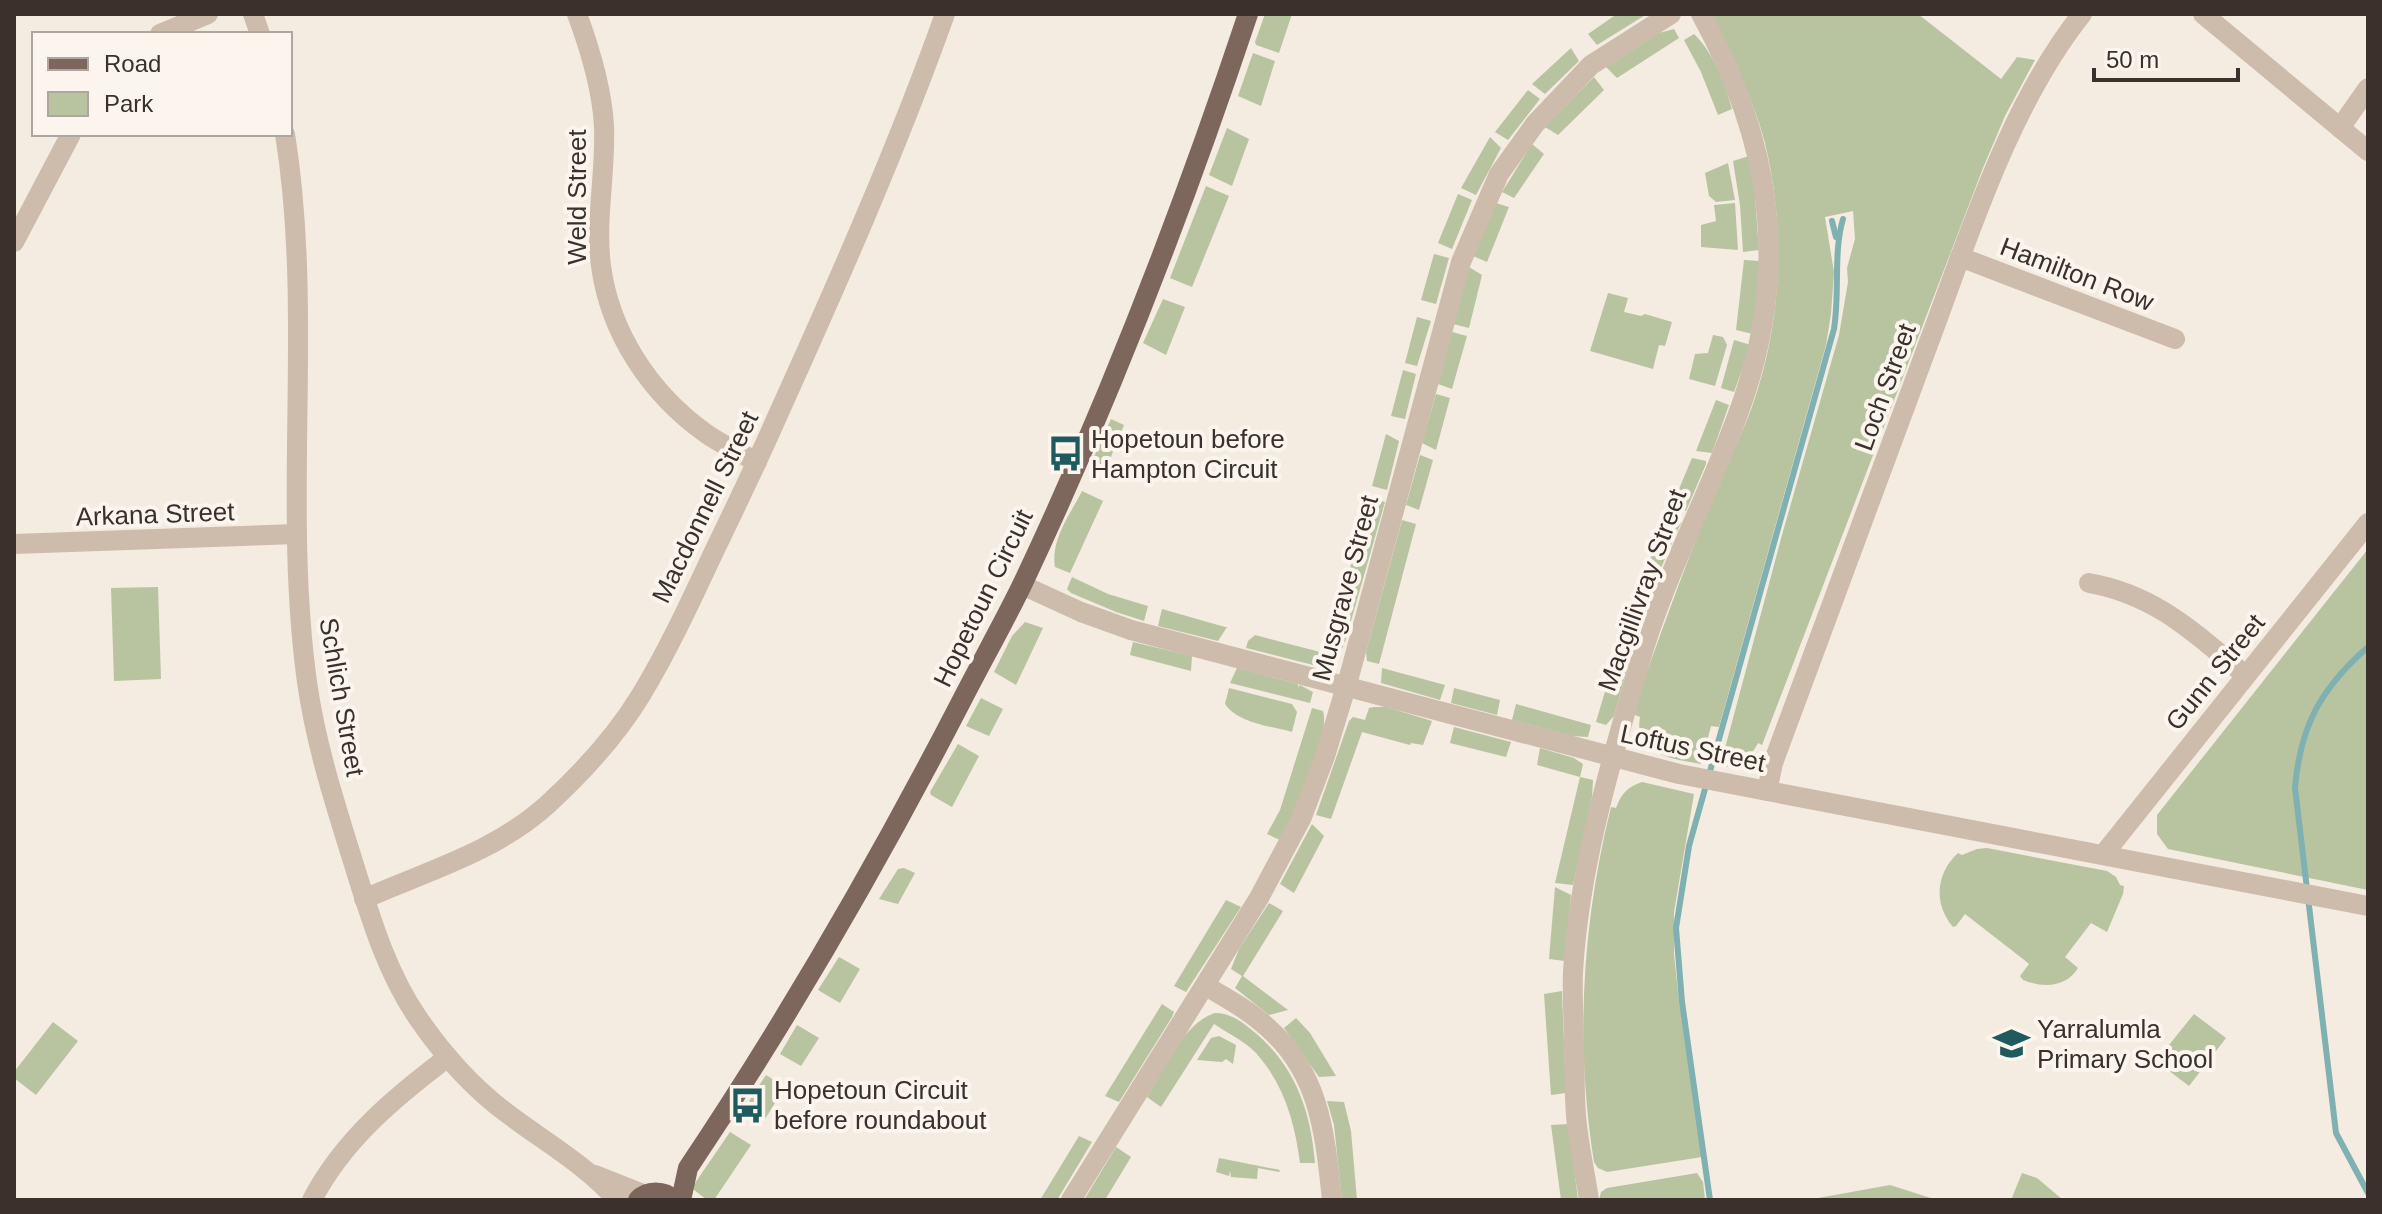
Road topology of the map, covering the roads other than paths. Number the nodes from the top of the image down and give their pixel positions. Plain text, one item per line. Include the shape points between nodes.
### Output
1 (208, 14) edge
2 (577, 14) edge
3 (945, 14) edge
4 (1248, 14) edge
5 (1671, 14) edge
6 (1701, 14) edge
7 (2082, 14) edge
8 (2203, 14) edge
9 (165, 32) edge
10 (2368, 88) edge
11 (2340, 128) junction
12 (70, 136) edge
13 (285, 136) edge
14 (2368, 151) edge
15 (14, 242) edge
16 (1960, 257) junction
17 (2175, 339) dead end
18 (757, 462) junction
19 (2368, 523) edge
20 (297, 534) junction
21 (14, 544) edge
22 (2089, 583) dead end
23 (1022, 585) junction
24 (2245, 675) junction
25 (1346, 686) junction
26 (1613, 758) junction
27 (1767, 791) junction
28 (2103, 855) junction
29 (364, 899) junction
30 (2368, 906) edge
31 (1206, 986) junction
32 (448, 1057) junction
33 (688, 1168) junction
34 (592, 1174) junction
35 (653, 1197) edge
36 (312, 1200) edge
37 (617, 1200) edge
38 (681, 1200) edge
39 (1071, 1200) edge
40 (1332, 1200) edge
41 (1589, 1200) edge

1 - 9 street
2 - 18 street, Weld Street via 604,124 601,265 614,316 628,350 660,394 704,432
3 - 18 street, Macdonnell Street via 845,266
4 - 23 main road, Hopetoun Circuit via 1145,303
5 - 25 street, Musgrave Street via 1605,54 1570,85 1517,146 1489,194 1461,262
6 - 26 street, Macgillivray Street via 1757,146 1769,221 1766,309 1742,402 1663,595
7 - 16 street, Loch Street via 2031,92
8 - 11 street
10 - 11 street
11 - 14 street
12 - 15 street
13 - 20 street, Schlich Street via 298,259
16 - 17 street, Hamilton Row
16 - 27 street, Loch Street
18 - 29 street, Macdonnell Street via 641,695 580,772 508,834 468,857
19 - 24 street, Gunn Street
20 - 21 street, Arkana Street
20 - 29 street, Schlich Street via 315,726
22 - 24 street via 2150,602
23 - 25 street, Loftus Street via 1131,630
23 - 33 main road, Hopetoun Circuit via 872,870
24 - 28 street, Gunn Street
25 - 26 street, Loftus Street
25 - 31 street, Musgrave Street via 1302,817
26 - 27 street, Loftus Street
26 - 41 street, Macgillivray Street via 1582,890 1573,969 1576,1114
27 - 28 street, Loftus Street
28 - 30 street, Loftus Street
29 - 32 street, Schlich Street via 392,970 417,1017
31 - 39 street, Musgrave Street
31 - 40 street via 1266,1026 1295,1058 1313,1090 1325,1135
32 - 34 street, Schlich Street via 505,1112
32 - 36 street via 393,1099 328,1170
33 - 35 main road, Hopetoun Circuit
33 - 38 main road, Hopetoun Circuit
34 - 35 street, Schlich Street
34 - 37 street, Schlich Street

